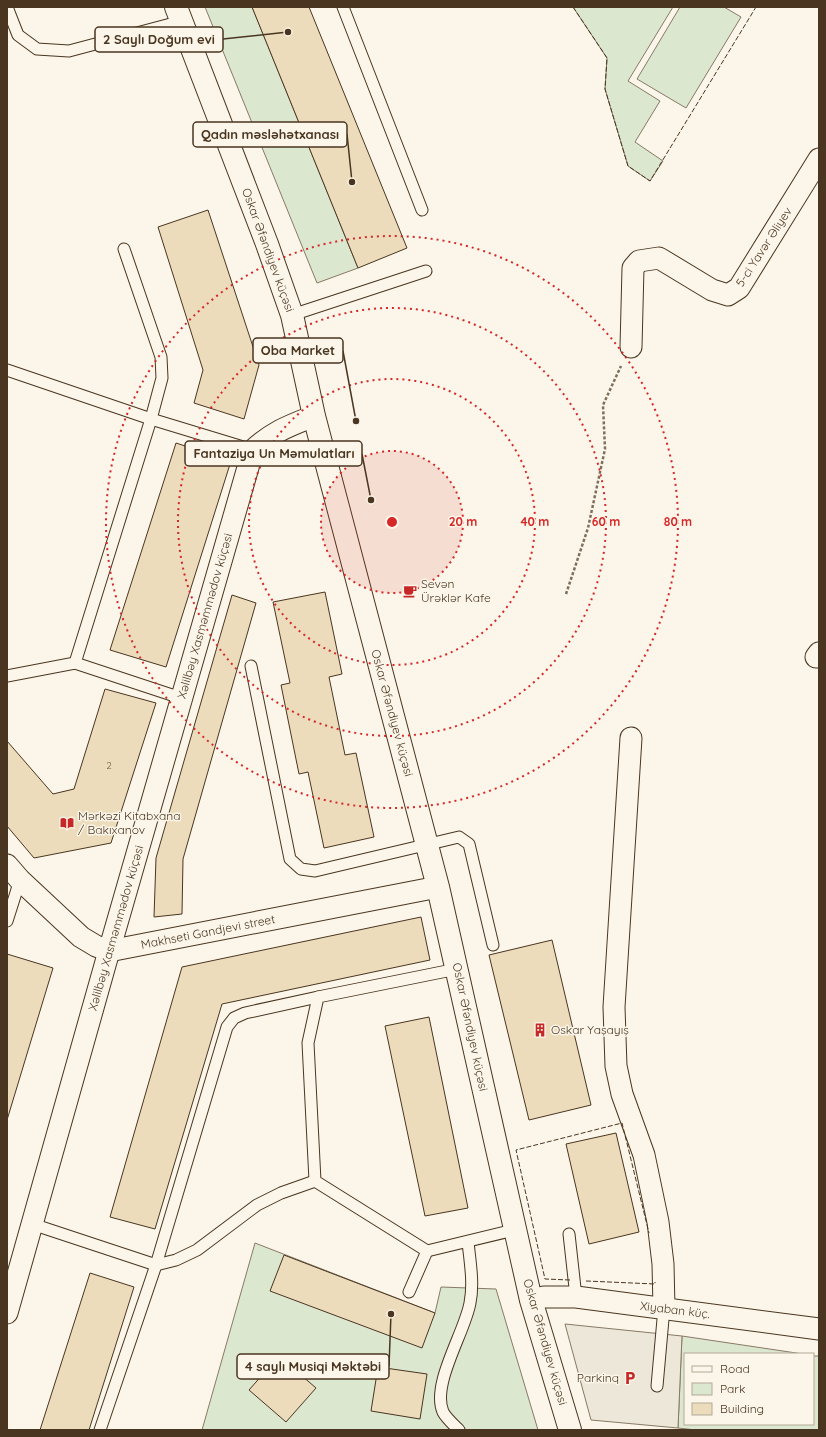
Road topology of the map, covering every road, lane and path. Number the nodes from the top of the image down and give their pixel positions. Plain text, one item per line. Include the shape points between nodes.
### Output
1 (7, 7) edge
2 (343, 7) edge
3 (179, 14) edge
4 (819, 159) edge
5 (422, 210) dead end
6 (124, 249) dead end
7 (426, 271) dead end
8 (292, 315) junction
9 (631, 347) joint
10 (7, 370) edge
11 (314, 416) junction
12 (151, 419) junction
13 (253, 450) junction
14 (566, 594) dead end
15 (75, 663) junction
16 (251, 666) dead end
17 (7, 676) edge
18 (181, 698) junction
19 (630, 738) dead end
20 (427, 845) junction
21 (14, 873) edge
22 (438, 887) junction
23 (7, 921) edge
24 (493, 945) dead end
25 (109, 951) junction
26 (457, 969) junction
27 (318, 997) junction
28 (315, 1181) junction
29 (32, 1224) junction
30 (514, 1230) junction
31 (569, 1234) dead end
32 (468, 1242) junction
33 (427, 1251) junction
34 (156, 1265) junction
35 (409, 1292) dead end
36 (576, 1297) junction
37 (531, 1300) junction
38 (664, 1308) junction
39 (7, 1313) edge
40 (819, 1329) edge
41 (657, 1386) dead end
42 (100, 1430) edge
43 (459, 1430) edge
44 (570, 1430) edge

1 - 3 lane via 18,35 37,49 69,51
2 - 5 lane
3 - 8 street, Oskar Əfəndiyev küçəsi
4 - 9 street, 5-ci Yavər Əliyev via 739,288 728,295 712,290 659,258 639,261 633,268
6 - 12 lane via 161,357 162,378
7 - 8 lane
8 - 11 street, Oskar Əfəndiyev küçəsi
9 - 14 path via 603,405 605,449 588,528
10 - 12 lane
11 - 13 street via 282,428
11 - 20 street, Oskar Əfəndiyev küçəsi
12 - 13 lane
12 - 15 lane
13 - 18 street, Xəlilbəy Xasməmmədov küçəsi
15 - 17 lane
15 - 18 lane
16 - 20 lane via 290,859 301,868 315,871
18 - 25 street, Xəlilbəy Xasməmmədov küçəsi
19 - 38 street via 614,1007 616,1066 622,1094 644,1154 658,1222 663,1264
20 - 22 street, Oskar Əfəndiyev küçəsi
20 - 24 lane via 459,838 469,844
21 - 23 lane
21 - 25 street via 81,937
22 - 25 street, Makhseti Gandjevi street
22 - 26 street, Oskar Əfəndiyev küçəsi
25 - 29 street, Xəlilbəy Xasməmmədov küçəsi
26 - 27 lane
26 - 30 street, Oskar Əfəndiyev küçəsi
27 - 28 lane via 308,1043
27 - 34 lane via 245,1013 234,1018 227,1027
28 - 33 lane
28 - 34 lane via 257,1205 196,1250 176,1260
29 - 34 lane
29 - 39 street, Xəlilbəy Xasməmmədov küçəsi
30 - 32 lane
30 - 37 street, Oskar Əfəndiyev küçəsi
31 - 36 lane
32 - 33 lane
32 - 43 lane via 472,1288 470,1305 445,1374 440,1397 443,1412
33 - 35 lane
34 - 42 lane
36 - 37 street, Xiyaban küç. via 544,1297
36 - 38 street, Xiyaban küç.
37 - 44 street, Oskar Əfəndiyev küçəsi
38 - 40 street, Xiyaban küç.
38 - 41 lane

